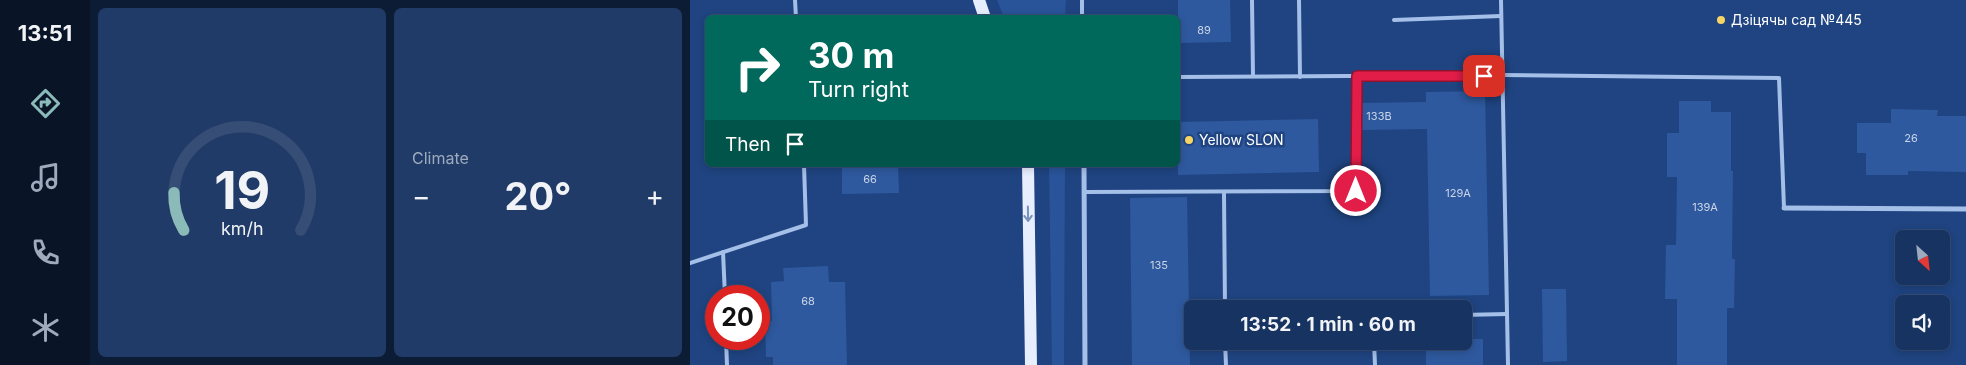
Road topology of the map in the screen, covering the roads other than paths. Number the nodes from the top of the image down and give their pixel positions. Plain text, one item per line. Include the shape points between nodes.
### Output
1 (795, 0) edge
2 (979, 0) edge
3 (1082, 0) edge
4 (1252, 0) edge
5 (1299, 0) edge
6 (1501, 0) edge
7 (796, 15) edge
8 (984, 15) edge
9 (1082, 15) edge
10 (1502, 16) junction
11 (1394, 20) dead end
12 (1253, 76) junction
13 (1357, 76) junction
14 (1503, 76) junction
15 (1180, 77) edge
16 (1300, 77) junction
17 (804, 167) edge
18 (1028, 167) edge
19 (1084, 167) edge
20 (1084, 192) junction
21 (1224, 193) junction
22 (1784, 208) joint
23 (1966, 209) edge
24 (723, 252) junction
25 (690, 262) edge
26 (724, 285) edge
27 (1225, 300) edge
28 (1507, 314) junction
29 (1472, 315) edge
30 (726, 350) edge
31 (1225, 350) edge
32 (1374, 350) edge
33 (727, 365) edge
34 (1031, 365) edge
35 (1086, 365) edge
36 (1226, 365) edge
37 (1375, 365) edge
38 (1508, 365) edge

1 - 7 lane
2 - 8 main road
3 - 9 lane
4 - 12 lane
5 - 16 lane
6 - 10 lane
10 - 11 lane
10 - 14 lane
12 - 15 lane
12 - 16 lane
13 - 14 lane
13 - 16 lane
13 - 21 lane via 1356,191
14 - 22 lane via 1779,78
14 - 28 lane
17 - 24 lane via 806,225
18 -> 34 main road
19 - 20 street
20 - 21 lane
20 - 35 street
21 - 27 lane
22 - 23 street
24 - 25 lane
24 - 26 lane
28 - 29 lane
28 - 38 lane
30 - 33 lane
31 - 36 lane
32 - 37 lane

